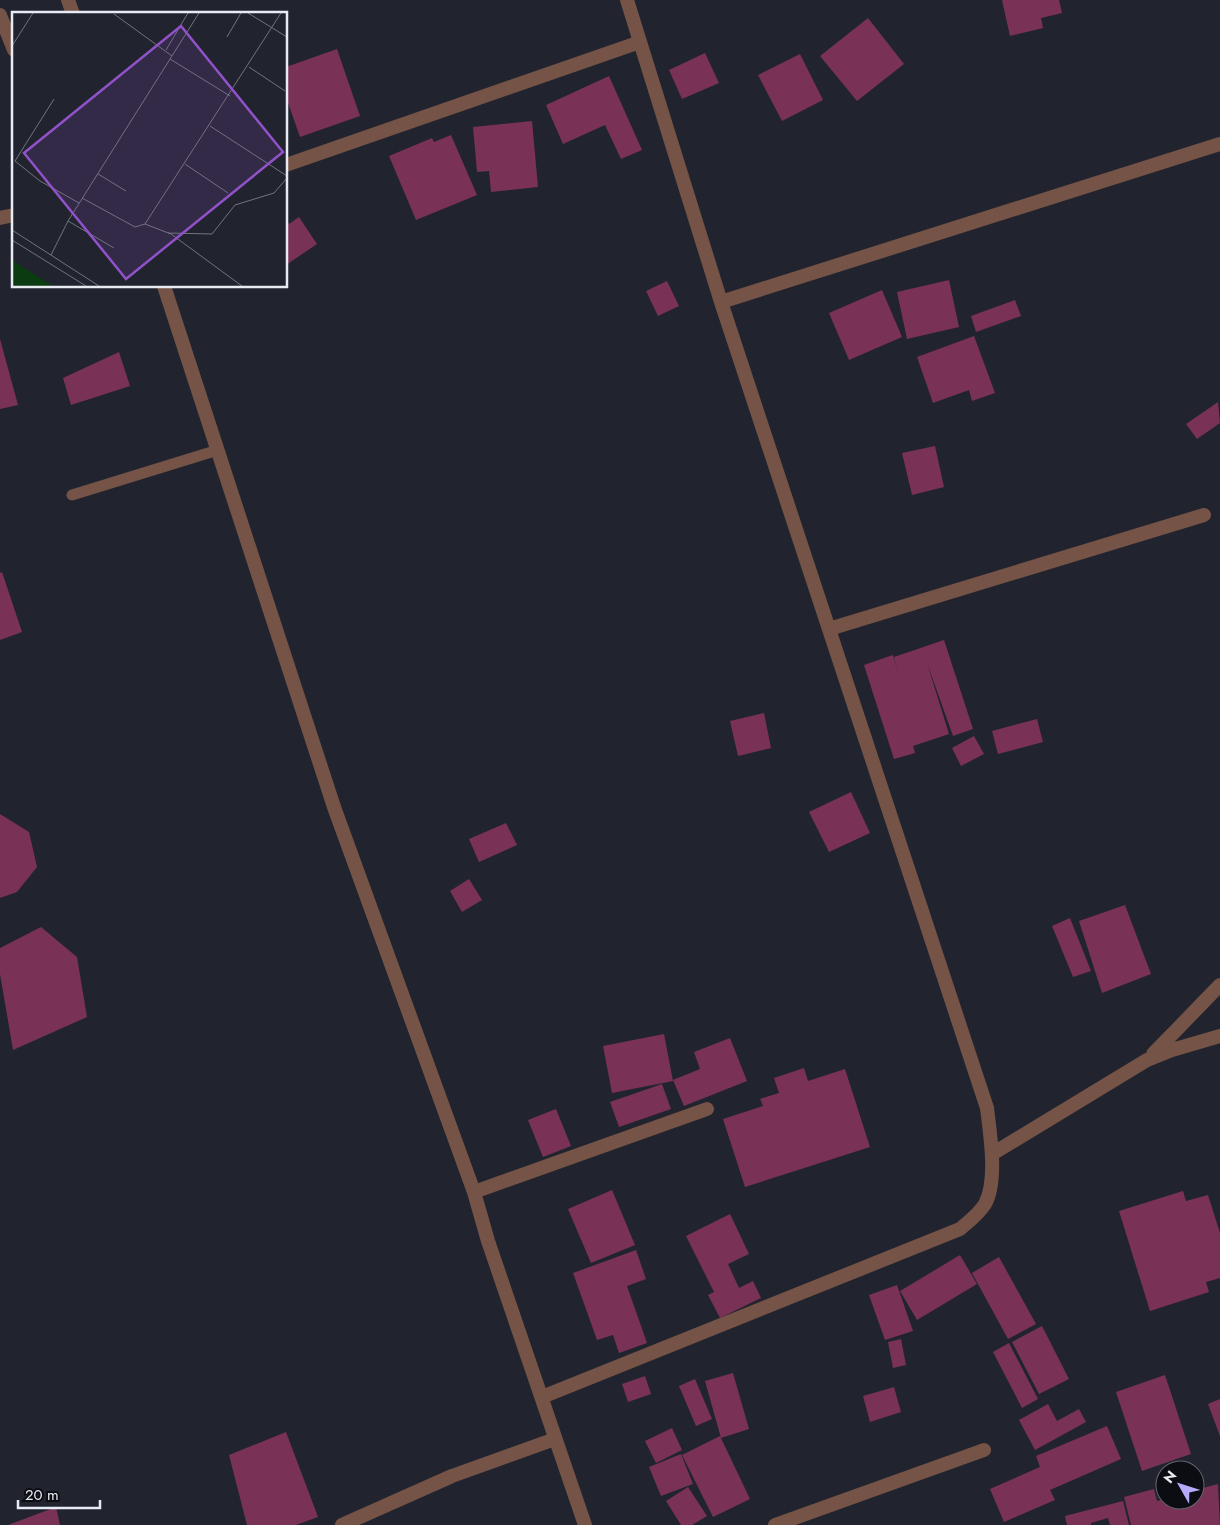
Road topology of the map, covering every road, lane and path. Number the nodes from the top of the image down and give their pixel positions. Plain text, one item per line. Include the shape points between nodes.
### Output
1 (68, 0) edge
2 (627, 0) edge
3 (72, 12) edge
4 (0, 15) edge
5 (640, 42) junction
6 (12, 45) edge
7 (1220, 144) edge
8 (288, 164) edge
9 (165, 288) edge
10 (721, 302) junction
11 (218, 450) junction
12 (72, 495) dead end
13 (1204, 515) dead end
14 (829, 628) junction
15 (1220, 985) edge
16 (1220, 1036) edge
17 (1147, 1060) junction
18 (707, 1109) dead end
19 (992, 1154) junction
20 (474, 1192) junction
21 (542, 1397) junction
22 (555, 1439) junction
23 (984, 1450) dead end
24 (342, 1525) edge
25 (585, 1525) edge
26 (775, 1525) edge

1 - 3 street
2 - 5 street
4 - 6 street
5 - 8 street
5 - 10 street
7 - 10 street
9 - 11 street
10 - 14 street
11 - 12 lane
11 - 20 street via 334,807
13 - 14 street
14 - 19 street via 987,1108
15 - 17 street
16 - 17 street
17 - 19 street
18 - 20 street
19 - 21 street via 990,1187 985,1204 960,1229
20 - 21 street
21 - 22 street
22 - 24 street via 452,1476
22 - 25 street
23 - 26 street

